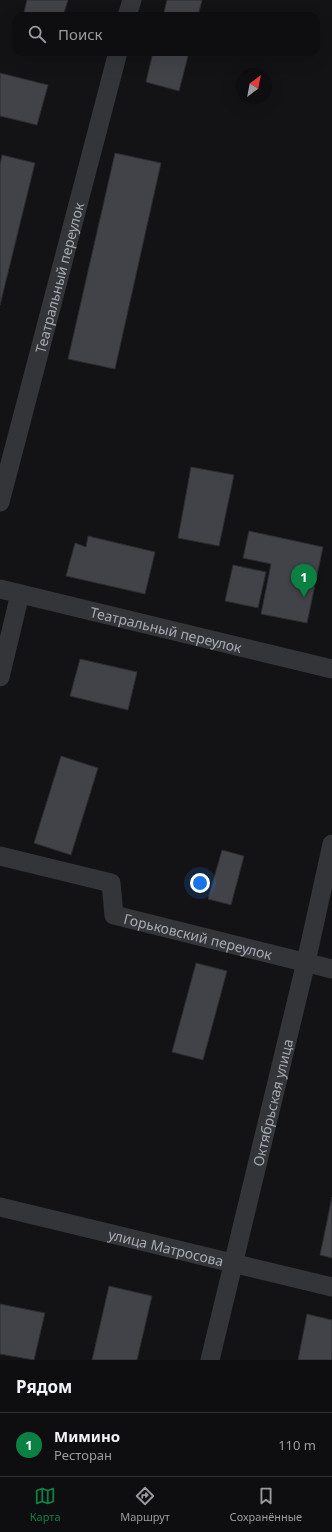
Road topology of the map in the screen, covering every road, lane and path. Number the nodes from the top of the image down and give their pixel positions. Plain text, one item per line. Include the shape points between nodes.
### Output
1 (132, 0) edge
2 (129, 12) edge
3 (117, 56) edge
4 (0, 502) edge
5 (0, 589) edge
6 (20, 594) junction
7 (332, 669) edge
8 (0, 678) edge
9 (332, 844) edge
10 (0, 856) edge
11 (306, 962) junction
12 (332, 969) edge
13 (0, 1207) edge
14 (233, 1262) junction
15 (332, 1287) edge
16 (210, 1360) edge

1 - 2 street
3 - 4 street, Театральный переулок
5 - 6 street, Театральный переулок
6 - 7 street, Театральный переулок
6 - 8 street
9 - 11 street, Октябрьская улица
10 - 11 street, Горьковский переулок via 111,883 114,915
11 - 12 street, Горьковский переулок
11 - 14 street, Октябрьская улица
13 - 14 street, улица Матросова
14 - 15 street, улица Матросова
14 - 16 street, Октябрьская улица

